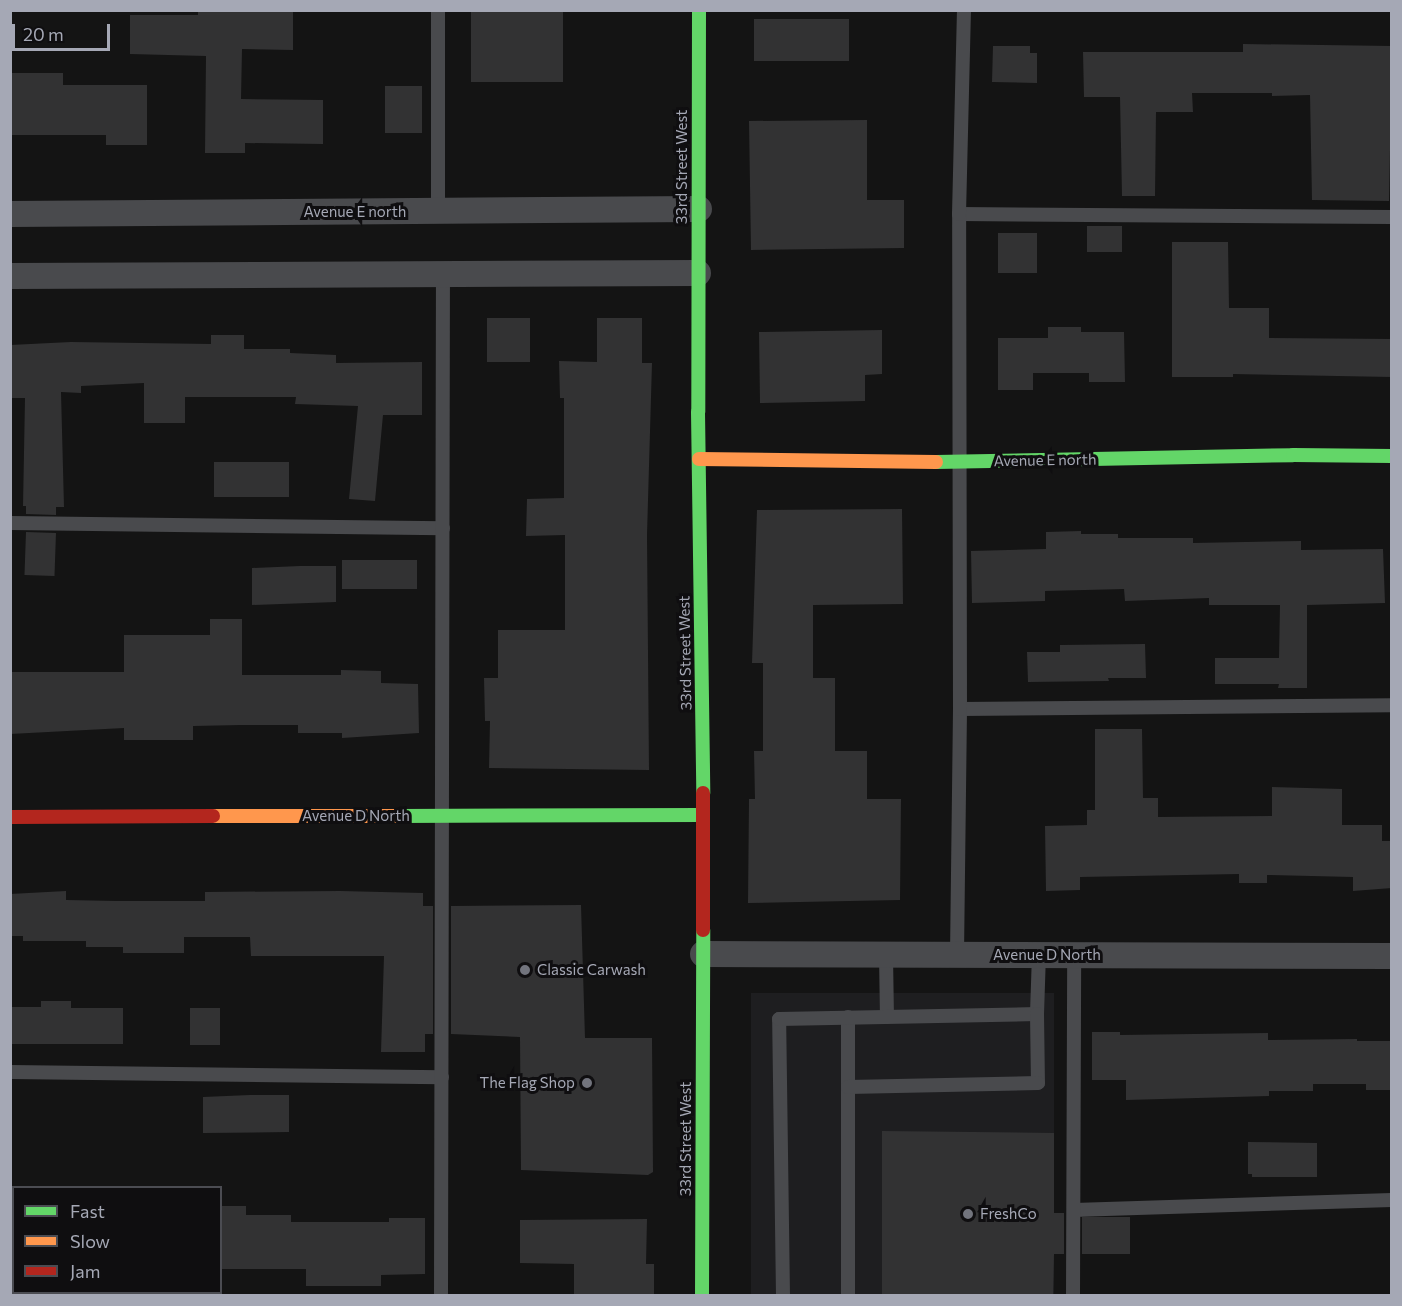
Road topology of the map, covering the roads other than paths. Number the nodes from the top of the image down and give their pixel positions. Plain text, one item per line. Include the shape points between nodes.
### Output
1 (438, 10) edge
2 (699, 10) edge
3 (964, 10) edge
4 (699, 209) junction
5 (438, 212) junction
6 (10, 214) edge
7 (959, 214) junction
8 (1392, 217) edge
9 (698, 273) junction
10 (443, 274) junction
11 (10, 276) edge
12 (1392, 456) edge
13 (699, 459) junction
14 (960, 462) junction
15 (10, 523) edge
16 (443, 528) junction
17 (1392, 705) edge
18 (960, 710) junction
19 (702, 815) junction
20 (443, 816) junction
21 (10, 817) edge
22 (703, 954) junction
23 (886, 955) junction
24 (957, 955) junction
25 (1039, 955) junction
26 (1074, 956) junction
27 (1392, 956) edge
28 (1037, 1014) junction
29 (848, 1017) junction
30 (887, 1017) junction
31 (10, 1072) edge
32 (442, 1077) junction
33 (848, 1087) junction
34 (1392, 1200) edge
35 (1074, 1210) junction
36 (441, 1296) edge
37 (702, 1296) edge
38 (783, 1296) edge
39 (848, 1296) edge
40 (1073, 1296) edge

1 - 5 lane
2 - 4 street, 33rd Street West
3 - 7 lane
4 - 5 street, Avenue E north
4 - 9 street, 33rd Street West
5 - 6 street, Avenue E north
7 - 8 lane
7 - 14 lane
9 - 10 street
9 - 13 street, 33rd Street West
10 - 11 street
10 - 16 lane
12 - 14 street, Avenue E north
13 - 14 street, Avenue E north
13 - 19 street, 33rd Street West
14 - 18 lane
15 - 16 lane
16 - 20 lane
17 - 18 lane
18 - 24 lane
19 - 20 street, Avenue D North
19 - 22 street, 33rd Street West
20 - 21 street, Avenue D North
20 - 32 lane
22 - 23 street, Avenue D North
22 - 37 street, 33rd Street West
23 - 24 street, Avenue D North
23 - 30 lane
24 - 25 street, Avenue D North
25 - 26 street, Avenue D North
25 - 28 lane
26 - 27 street, Avenue D North
26 - 35 lane
28 - 30 lane
28 - 33 lane via 1038,1083
29 - 30 lane
29 - 33 lane
29 - 38 lane via 779,1019
31 - 32 lane
32 - 36 lane
33 - 39 lane
34 - 35 lane
35 - 40 lane

